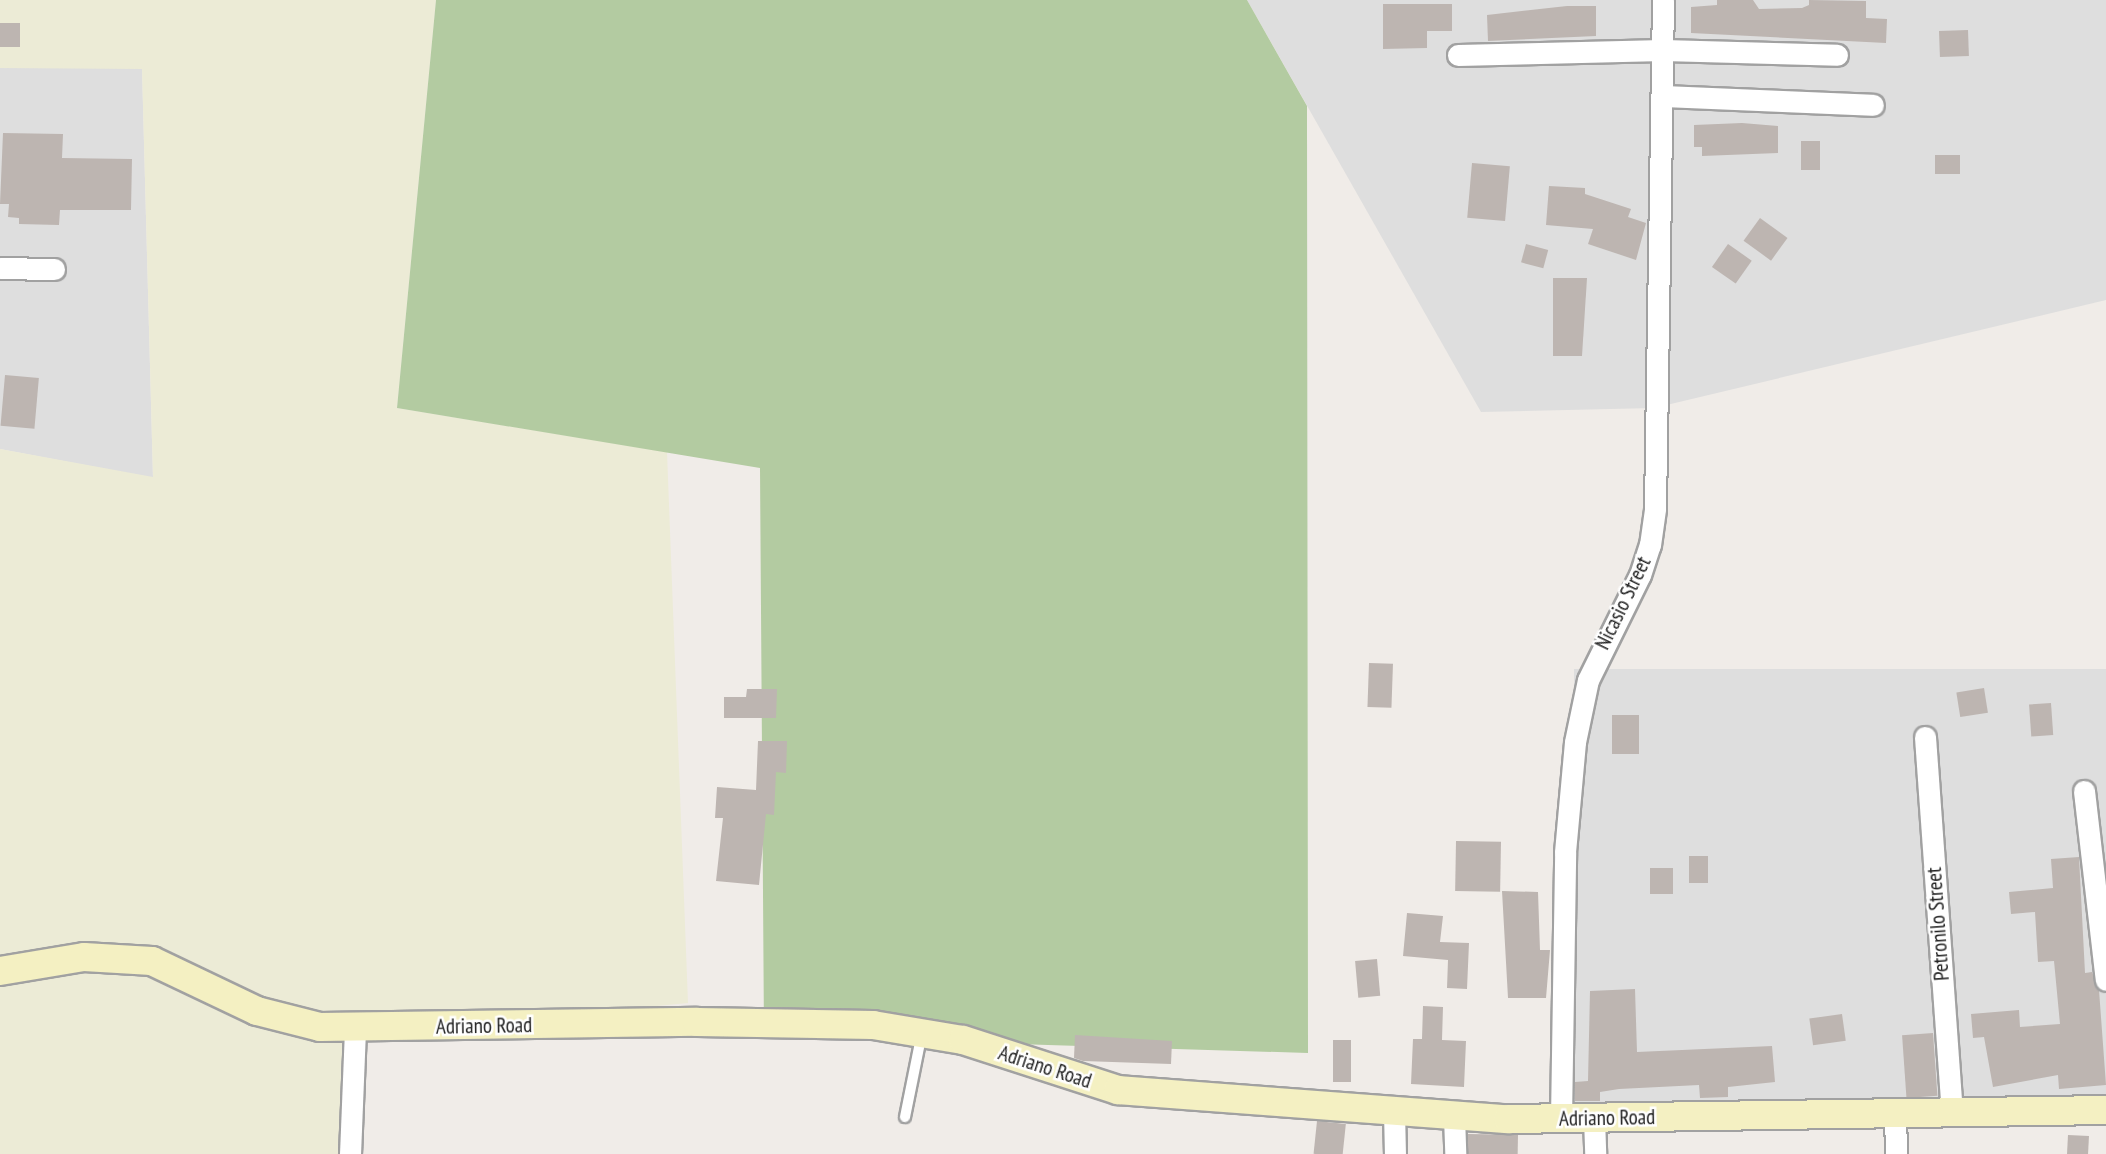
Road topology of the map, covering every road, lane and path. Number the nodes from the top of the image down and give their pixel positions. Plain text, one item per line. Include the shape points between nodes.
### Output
1 (1663, 0) edge
2 (1663, 50) junction
3 (1458, 55) dead end
4 (1838, 55) dead end
5 (1662, 96) junction
6 (1873, 105) dead end
7 (0, 268) edge
8 (54, 269) dead end
9 (1925, 737) dead end
10 (2084, 791) dead end
11 (0, 971) edge
12 (2106, 980) edge
13 (355, 1029) junction
14 (923, 1031) junction
15 (2106, 1110) edge
16 (1394, 1111) junction
17 (1895, 1112) junction
18 (1952, 1112) junction
19 (905, 1116) dead end
20 (1454, 1116) junction
21 (1594, 1118) junction
22 (1561, 1119) junction
23 (350, 1154) edge
24 (1395, 1154) edge
25 (1455, 1154) edge
26 (1595, 1154) edge
27 (1896, 1154) edge

1 - 2 street, Nicasio Street
2 - 3 street
2 - 4 street
2 - 5 street, Nicasio Street
5 - 6 street
5 - 22 street, Nicasio Street via 1656,508 1640,575 1588,680 1575,742 1565,852
7 - 8 street
9 - 18 street, Petronilo Street
10 - 12 street
11 - 13 street, Adriano Road via 84,957 152,961 227,999 286,1021
13 - 14 street, Adriano Road via 798,1021
13 - 23 street
14 - 16 street, Adriano Road via 1118,1090
14 - 19 lane
15 - 18 street, Adriano Road
16 - 20 street, Adriano Road
16 - 24 street
17 - 18 street, Adriano Road
17 - 21 street, Adriano Road
17 - 27 street
20 - 22 street, Adriano Road
20 - 25 street
21 - 22 street, Adriano Road
21 - 26 street

